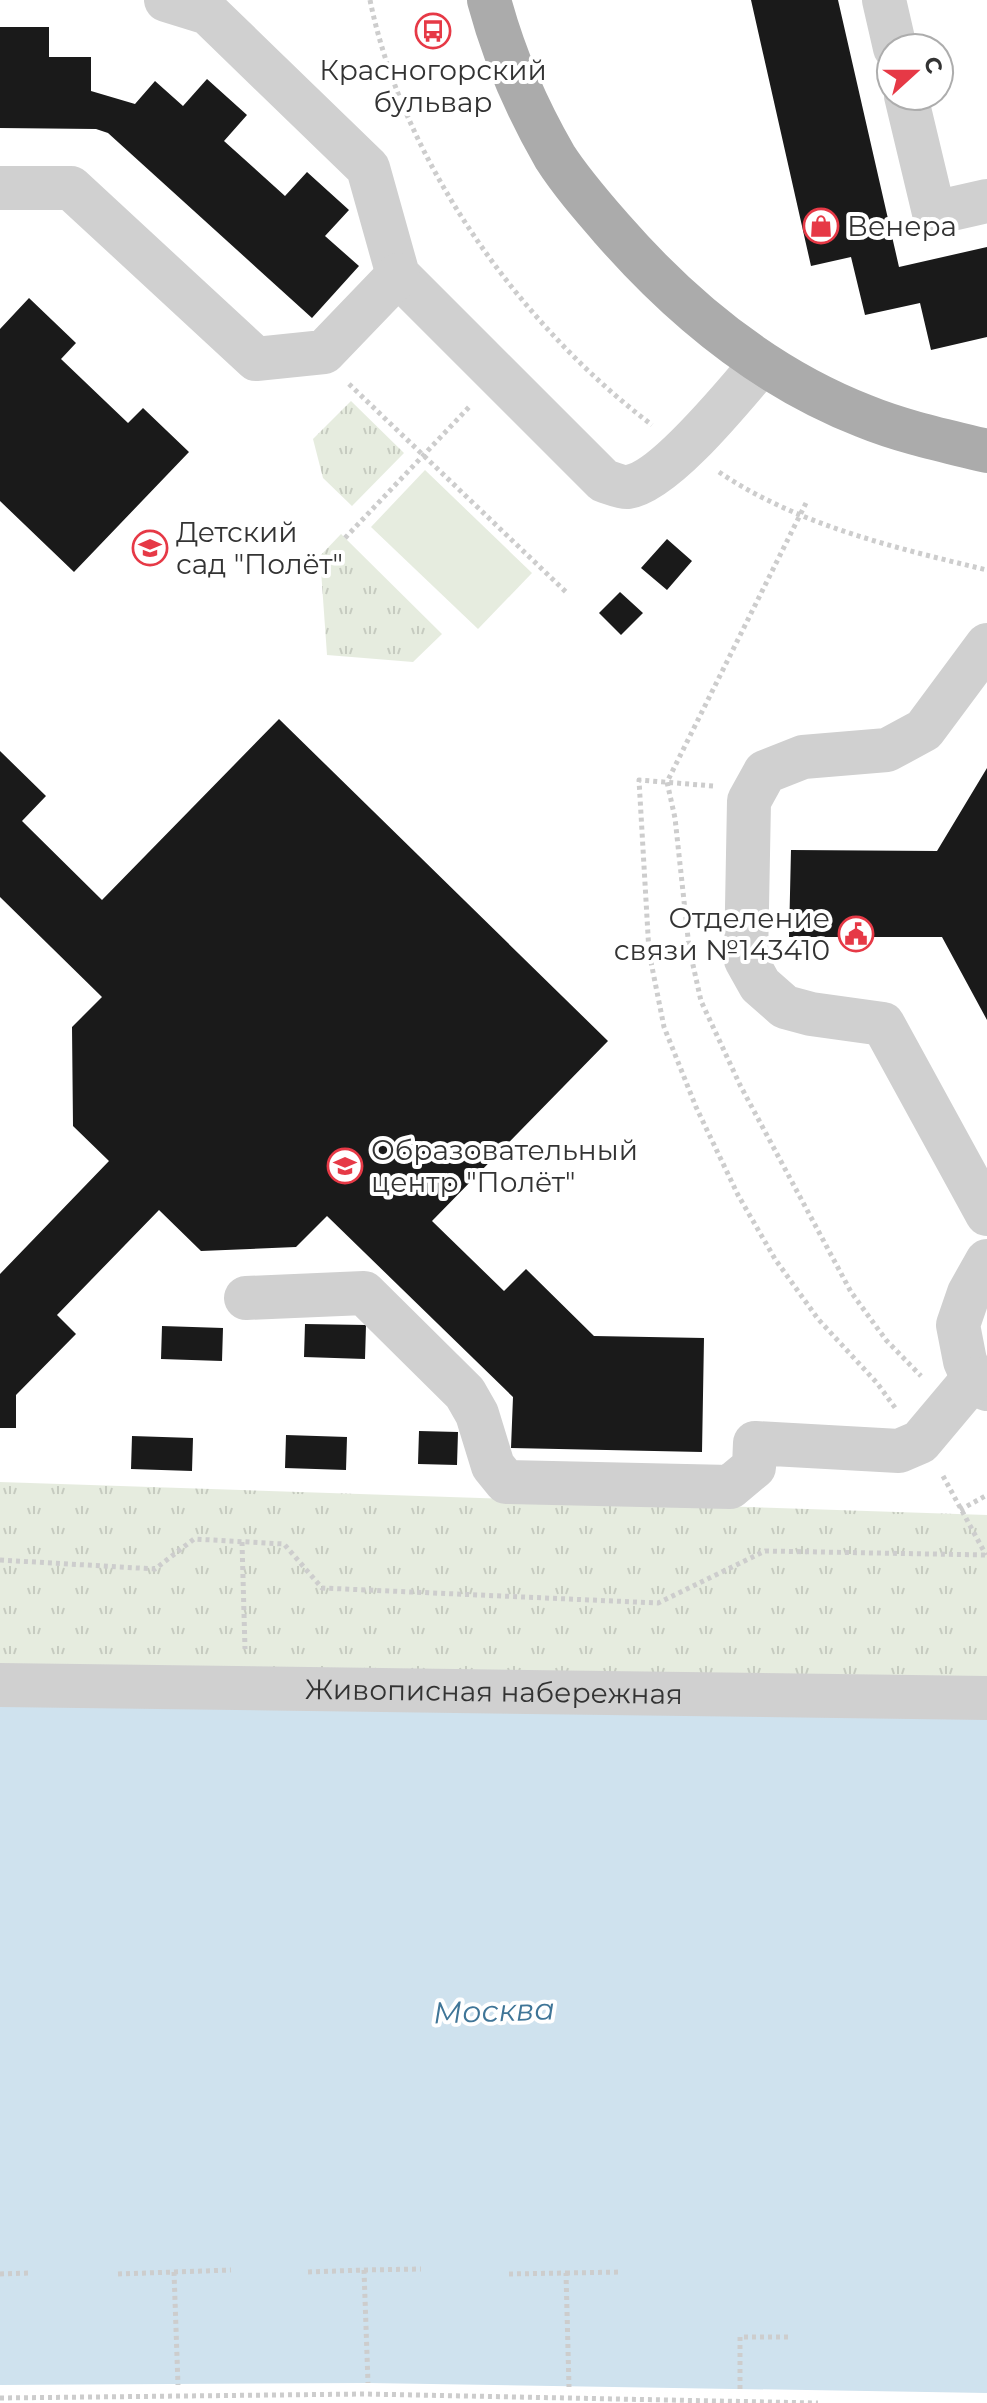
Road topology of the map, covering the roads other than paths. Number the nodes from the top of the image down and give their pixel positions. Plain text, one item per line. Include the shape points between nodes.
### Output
1 (166, 0) edge
2 (489, 0) edge
3 (884, 0) edge
4 (891, 32) edge
5 (910, 112) edge
6 (0, 188) edge
7 (987, 201) edge
8 (398, 275) junction
9 (761, 364) junction
10 (987, 451) edge
11 (987, 645) edge
12 (987, 1214) edge
13 (987, 1261) edge
14 (246, 1298) dead end
15 (980, 1384) edge
16 (0, 1685) edge
17 (987, 1698) edge

1 - 8 street via 208,13 368,168
2 - 9 main road via 524,99 557,160 644,266
3 - 4 street
5 - 7 street via 934,213
6 - 8 street via 71,188 256,359 324,352
8 - 9 street via 604,481 625,488 642,483 684,449
9 - 10 main road via 864,417
11 - 12 street via 924,730 887,750 803,757 765,772 749,801 746,960 760,985 785,1007 883,1024
13 - 15 street via 958,1325 965,1361
14 - 15 street via 364,1293 465,1393 493,1466 506,1482 730,1487 754,1467 755,1443 899,1451 920,1442
16 - 17 street, Живописная набережная

